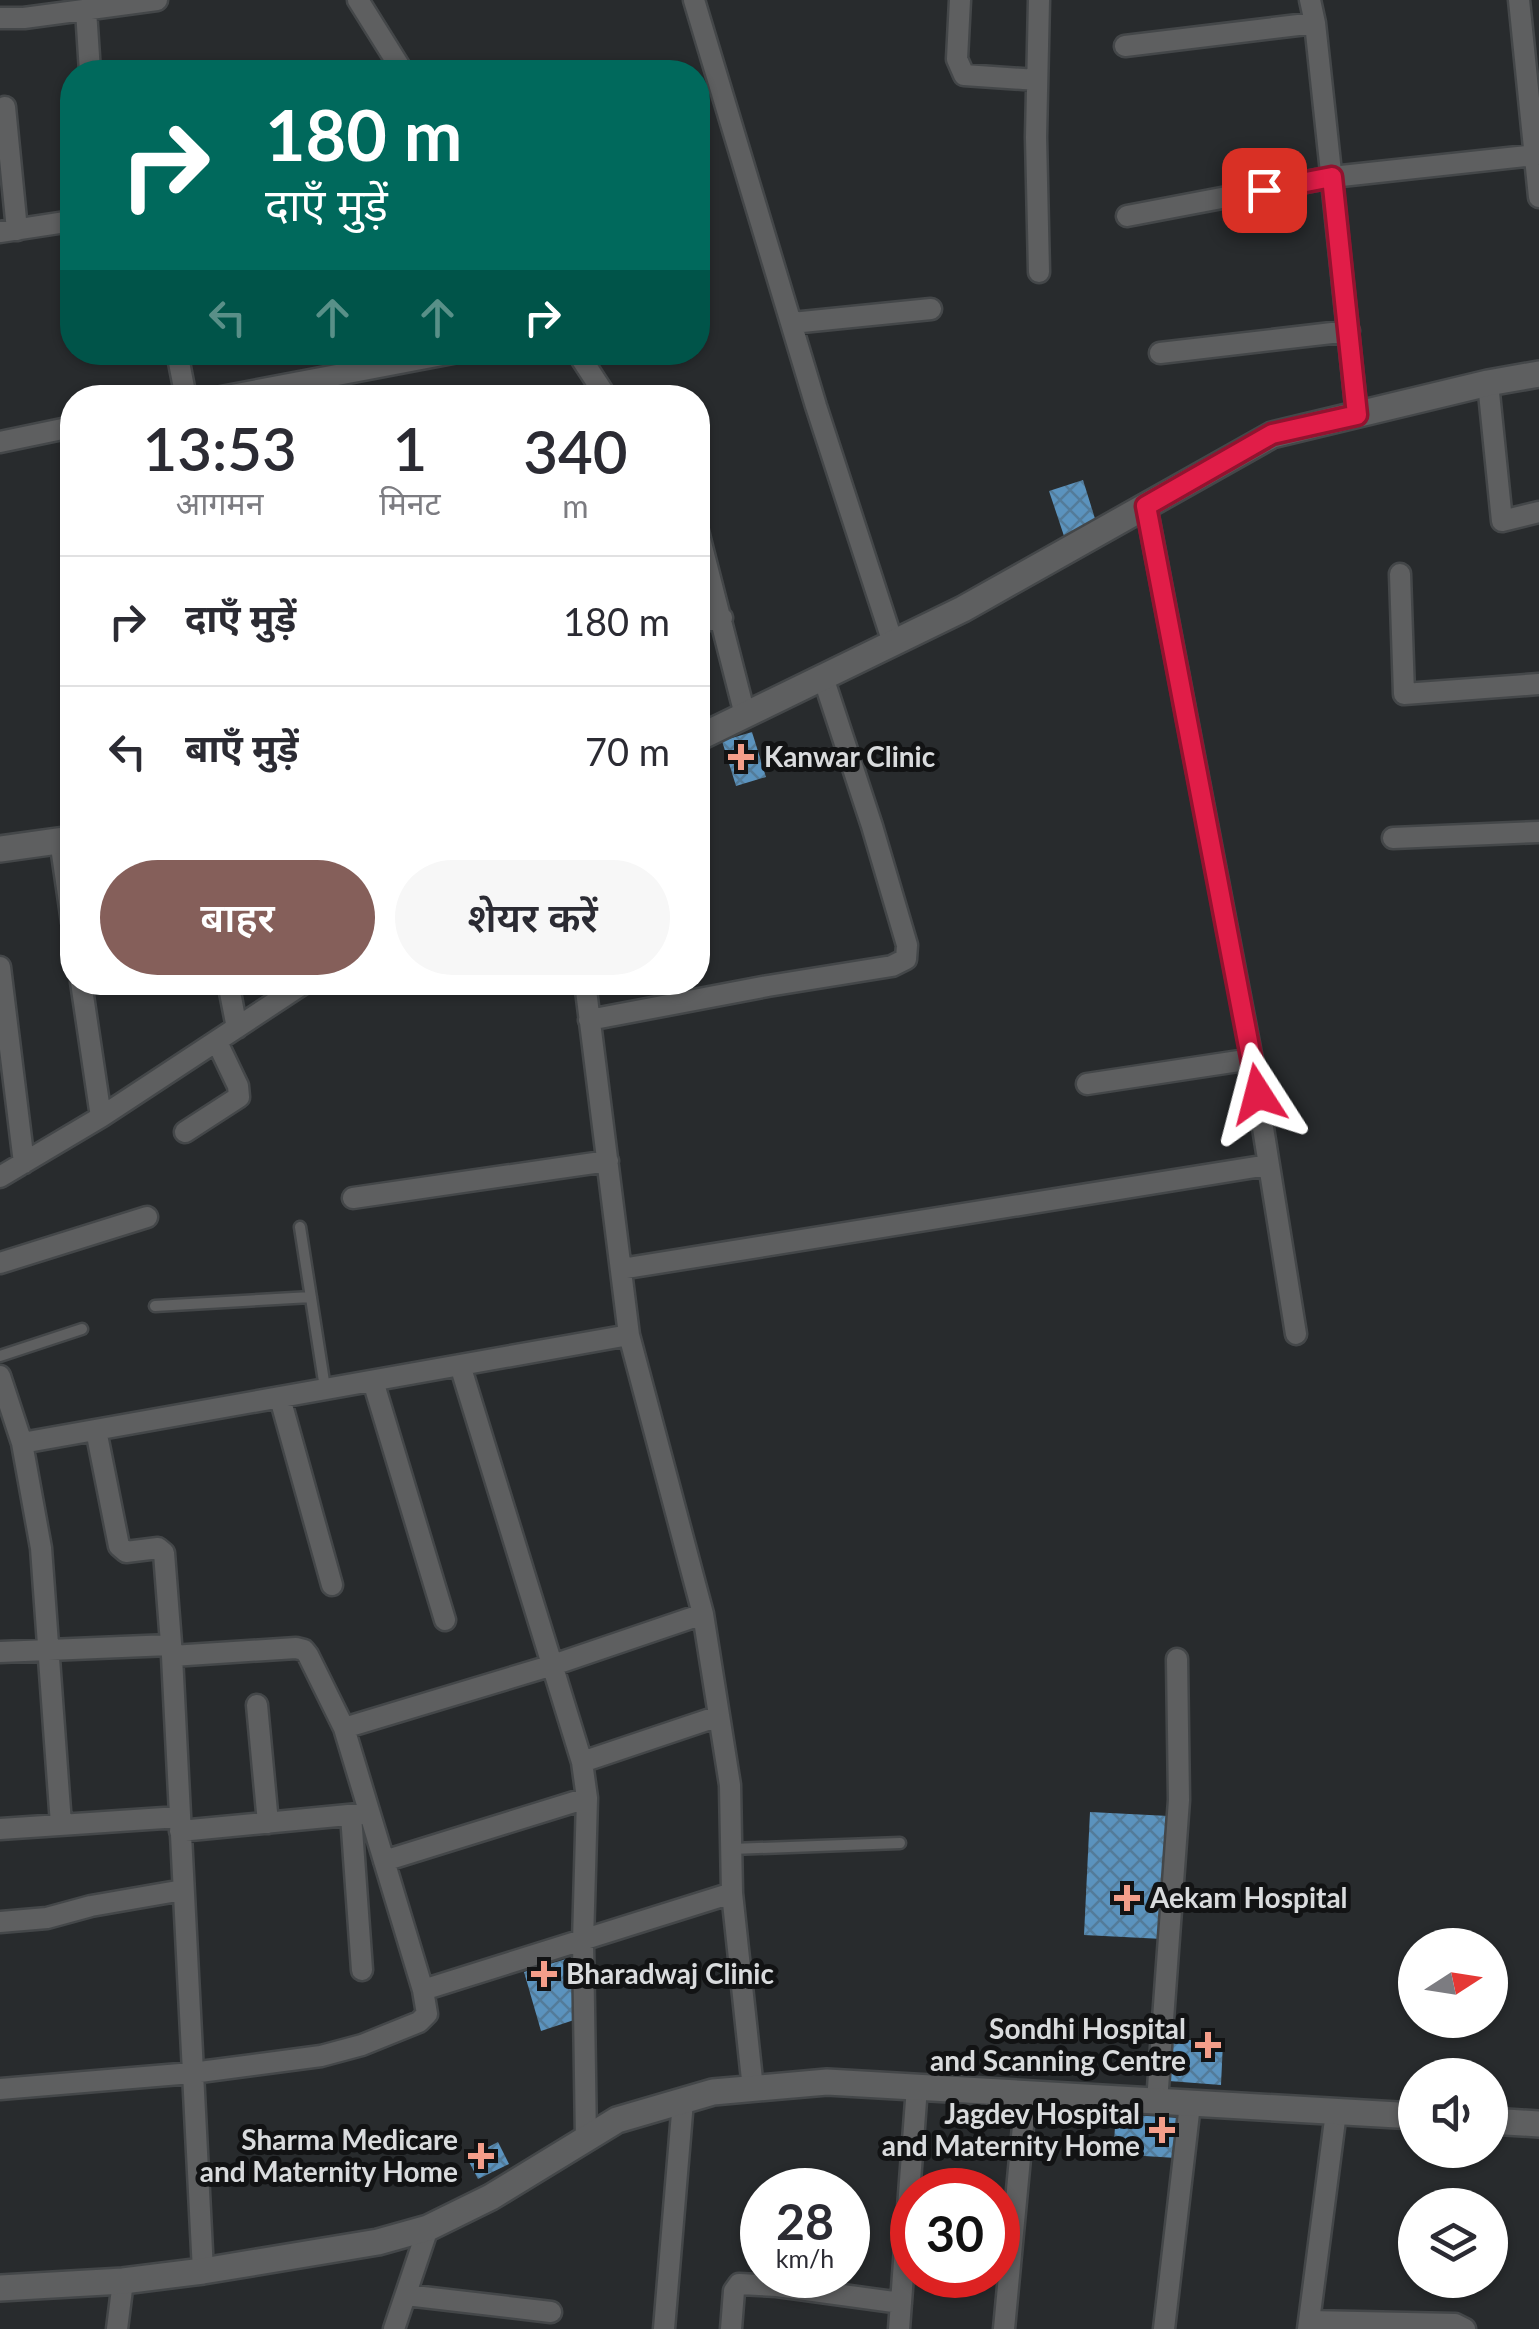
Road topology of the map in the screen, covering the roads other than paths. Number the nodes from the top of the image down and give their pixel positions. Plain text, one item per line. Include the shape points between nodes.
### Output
1 (157, 0) edge
2 (358, 0) edge
3 (694, 0) edge
4 (960, 0) edge
5 (1038, 0) edge
6 (1310, 0) edge
7 (1519, 0) edge
8 (24, 9) edge
9 (86, 10) junction
10 (0, 18) edge
11 (1315, 23) junction
12 (1125, 46) dead end
13 (89, 60) edge
14 (396, 60) edge
15 (704, 60) edge
16 (1037, 80) junction
17 (710, 92) edge
18 (5, 107) dead end
19 (1535, 155) junction
20 (1332, 177) junction
21 (1539, 198) edge
22 (1127, 216) dead end
23 (60, 223) edge
24 (9, 231) edge
25 (1039, 272) dead end
26 (931, 310) dead end
27 (792, 324) junction
28 (1348, 331) junction
29 (1160, 353) dead end
30 (390, 365) edge
31 (1539, 374) edge
32 (1488, 383) junction
33 (284, 385) edge
34 (1357, 415) junction
35 (60, 430) edge
36 (0, 442) edge
37 (1146, 506) junction
38 (1539, 512) edge
39 (710, 574) edge
40 (1400, 574) dead end
41 (722, 618) junction
42 (710, 620) edge
43 (893, 643) junction
44 (822, 677) junction
45 (1539, 684) edge
46 (745, 714) junction
47 (710, 732) edge
48 (1539, 832) edge
49 (1394, 838) dead end
50 (60, 840) edge
51 (0, 849) edge
52 (0, 967) edge
53 (84, 995) edge
54 (231, 995) edge
55 (286, 995) edge
56 (587, 995) edge
57 (590, 1020) junction
58 (237, 1028) junction
59 (217, 1042) junction
60 (1252, 1059) junction
61 (1087, 1084) dead end
62 (102, 1118) junction
63 (185, 1132) dead end
64 (608, 1161) junction
65 (24, 1163) junction
66 (1268, 1166) junction
67 (0, 1177) edge
68 (353, 1198) dead end
69 (147, 1217) dead end
70 (300, 1227) dead end
71 (0, 1263) edge
72 (621, 1269) junction
73 (311, 1297) junction
74 (156, 1306) dead end
75 (82, 1329) dead end
76 (1296, 1334) dead end
77 (628, 1336) junction
78 (0, 1356) edge
79 (460, 1365) junction
80 (0, 1376) edge
81 (373, 1381) junction
82 (326, 1390) junction
83 (280, 1398) junction
84 (4, 1402) edge
85 (96, 1430) junction
86 (22, 1444) junction
87 (332, 1586) dead end
88 (703, 1614) junction
89 (445, 1620) dead end
90 (48, 1650) junction
91 (171, 1650) junction
92 (0, 1652) edge
93 (1178, 1658) dead end
94 (553, 1665) junction
95 (257, 1704) dead end
96 (719, 1716) junction
97 (344, 1728) junction
98 (582, 1762) junction
99 (587, 1798) junction
100 (360, 1814) junction
101 (268, 1823) junction
102 (61, 1824) junction
103 (180, 1824) junction
104 (0, 1829) edge
105 (900, 1842) dead end
106 (732, 1849) junction
107 (384, 1861) junction
108 (183, 1890) junction
109 (732, 1893) junction
110 (0, 1922) edge
111 (582, 1942) junction
112 (362, 1970) dead end
113 (423, 1990) junction
114 (192, 2073) junction
115 (918, 2088) junction
116 (0, 2089) edge
117 (753, 2089) junction
118 (1026, 2094) junction
119 (683, 2101) junction
120 (1156, 2102) junction
121 (1190, 2104) junction
122 (1336, 2112) junction
123 (1398, 2115) edge
124 (1508, 2122) edge
125 (1539, 2124) edge
126 (586, 2140) junction
127 (428, 2228) junction
128 (203, 2271) junction
129 (123, 2281) junction
130 (0, 2288) edge
131 (406, 2294) junction
132 (901, 2303) junction
133 (552, 2312) dead end
134 (1309, 2325) edge
135 (117, 2329) edge
136 (394, 2329) edge
137 (664, 2329) edge
138 (730, 2329) edge
139 (899, 2329) edge
140 (1004, 2329) edge
141 (1164, 2329) edge
142 (1465, 2329) edge

1 - 9 street
2 - 14 street
3 - 15 street
4 - 16 street via 957,59 964,75
5 - 16 street
6 - 11 street
7 - 19 street
8 - 9 street
8 - 10 street
9 - 13 street
11 - 12 street
11 - 20 street
16 - 25 street
17 - 27 street
18 - 24 street
19 - 20 street
19 - 21 street
20 - 22 street
20 - 28 street
23 - 24 street
26 - 27 street
27 - 43 street
28 - 29 street
28 - 34 street
30 - 33 street
31 - 32 street
32 - 34 street
32 - 38 street via 1502,521
34 - 37 street via 1272,434
35 - 36 street
37 - 43 street
37 - 60 street
39 - 41 street
40 - 45 street via 1404,694
41 - 42 street
41 - 46 street
43 - 44 street
44 - 46 street
44 - 57 street via 872,826 906,960
46 - 47 street
48 - 49 street
50 - 51 street
52 - 65 street
53 - 62 street
54 - 58 street
55 - 58 street
56 - 57 street
57 - 64 street
58 - 59 street
59 - 62 street
59 - 63 street via 240,1097
60 - 61 street
60 - 66 street
62 - 65 street
64 - 68 street
64 - 72 street
65 - 67 street
66 - 72 street
66 - 76 street
69 - 71 street
70 - 73 lane
72 - 77 street
73 - 74 lane
73 - 82 lane
75 - 78 lane
77 - 79 street
77 - 88 street
79 - 81 street
79 - 94 street
80 - 84 street
81 - 82 street
81 - 89 street
82 - 83 street
83 - 85 street
83 - 87 street
84 - 86 street
85 - 86 street
85 - 91 street via 119,1546 164,1553
86 - 90 street via 41,1548
88 - 94 street
88 - 96 street
90 - 91 street
90 - 92 street
90 - 102 street
91 - 97 street via 304,1650
91 - 103 street
93 - 120 street via 1179,1800
94 - 97 street
94 - 98 street
95 - 101 street
96 - 98 street
96 - 106 street
97 - 100 street
98 - 99 street
99 - 107 street
99 - 111 street
100 - 101 street
100 - 107 street
100 - 112 street
101 - 103 street
102 - 103 street
102 - 104 street
103 - 108 street
105 - 106 lane
106 - 109 street
107 - 113 street
108 - 110 street
108 - 114 street
109 - 111 street
109 - 117 street
111 - 113 street
111 - 126 street
113 - 114 street via 425,2018 362,2045
114 - 116 street
114 - 128 street
115 - 117 street via 827,2082
115 - 118 street
115 - 132 street
117 - 119 street
118 - 120 street
118 - 140 street
119 - 126 street via 617,2120
119 - 137 street
120 - 121 street
121 - 122 street
121 - 141 street
122 - 123 street
122 - 134 street
124 - 125 street
126 - 127 street
127 - 128 street
127 - 131 street
128 - 129 street
129 - 130 street
129 - 135 street
131 - 133 street
131 - 136 street
132 - 138 street via 739,2284
132 - 139 street
134 - 142 street

